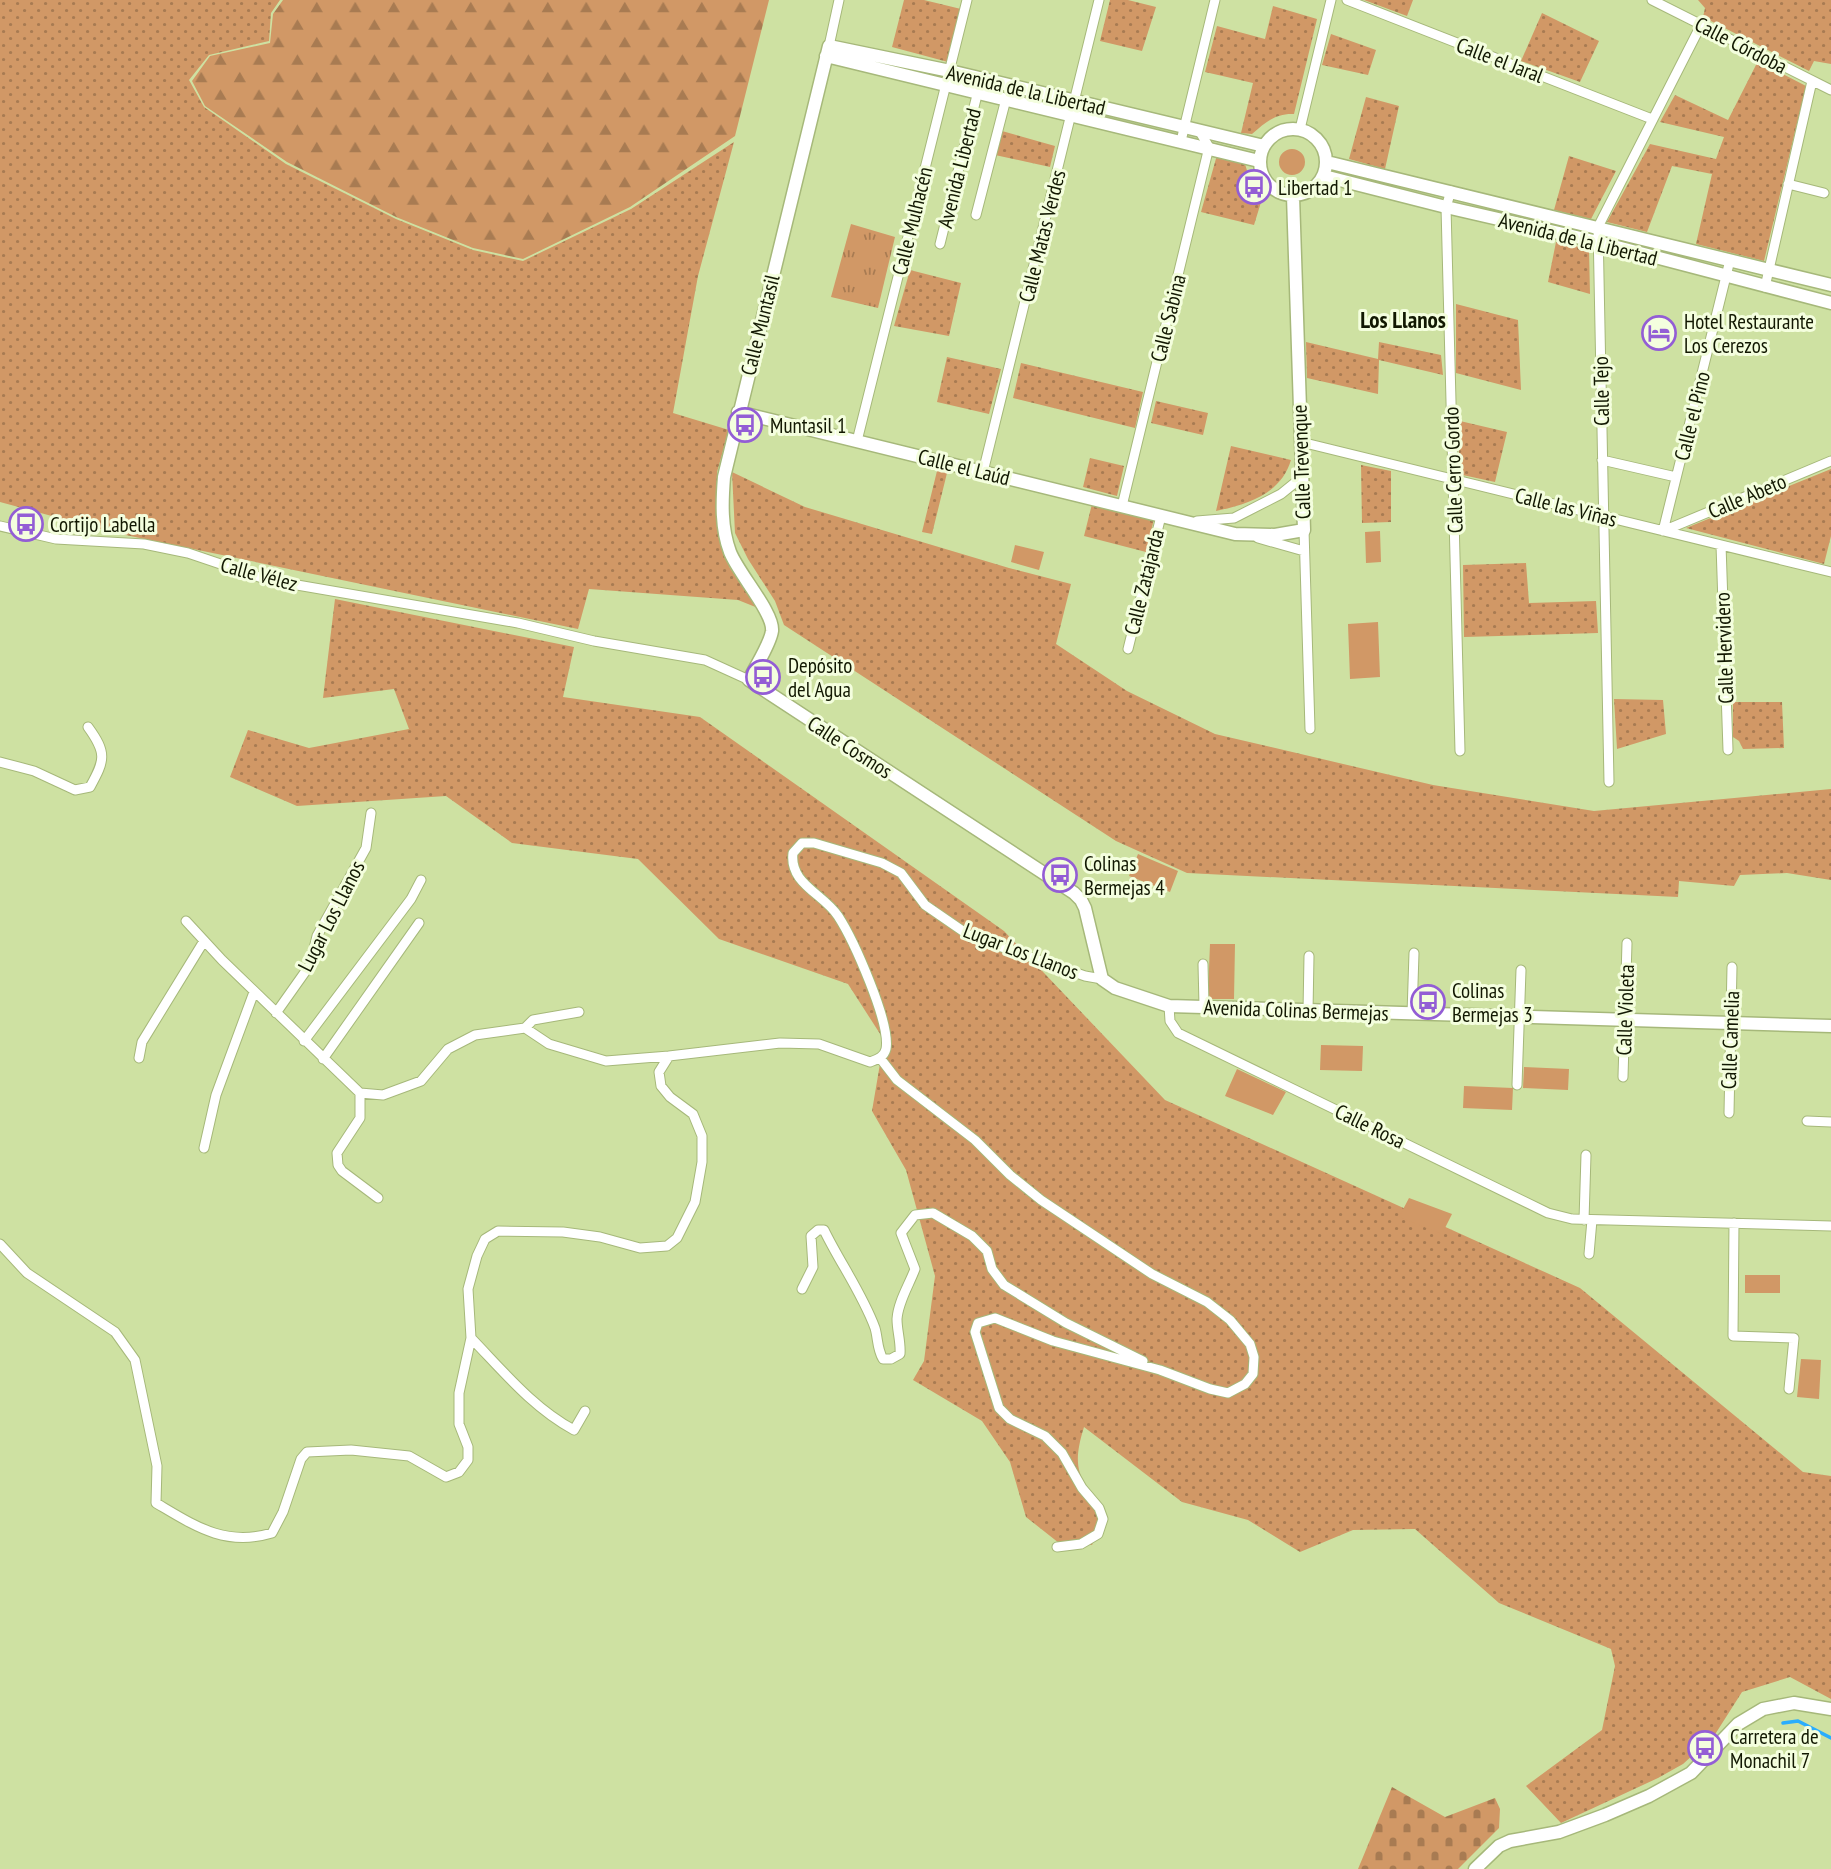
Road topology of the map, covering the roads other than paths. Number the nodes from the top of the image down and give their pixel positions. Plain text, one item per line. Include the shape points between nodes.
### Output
1 (839, 0) edge
2 (967, 0) edge
3 (1100, 0) edge
4 (1215, 0) edge
5 (1331, 0) edge
6 (1347, 0) edge
7 (1652, 0) edge
8 (1701, 25) junction
9 (827, 51) junction
10 (948, 78) junction
11 (1812, 81) junction
12 (1831, 90) edge
13 (978, 91) junction
14 (1006, 99) junction
15 (1075, 101) junction
16 (1072, 115) junction
17 (1652, 119) junction
18 (1300, 129) junction
19 (1200, 132) junction
20 (1183, 134) junction
21 (1264, 146) junction
22 (1209, 147) junction
23 (1259, 161) junction
24 (1327, 162) junction
25 (1324, 176) junction
26 (1788, 184) junction
27 (1451, 191) junction
28 (1824, 193) dead end
29 (1293, 196) junction
30 (1446, 207) junction
31 (976, 215) dead end
32 (1598, 227) junction
33 (1598, 242) junction
34 (940, 244) dead end
35 (1730, 260) junction
36 (1769, 269) junction
37 (1726, 276) junction
38 (1831, 285) edge
39 (1765, 287) junction
40 (1831, 303) edge
41 (738, 412) junction
42 (857, 441) junction
43 (1301, 442) junction
44 (1602, 460) junction
45 (1831, 461) edge
46 (983, 472) junction
47 (1302, 477) junction
48 (1676, 477) junction
49 (1453, 479) junction
50 (1122, 506) junction
51 (1161, 516) junction
52 (1603, 516) junction
53 (1190, 522) junction
54 (0, 526) edge
55 (1304, 530) junction
56 (1663, 531) junction
57 (1247, 535) junction
58 (1721, 545) junction
59 (1304, 551) junction
60 (1831, 572) edge
61 (518, 624) joint
62 (1128, 649) dead end
63 (749, 680) junction
64 (88, 727) dead end
65 (1310, 729) dead end
66 (1728, 750) dead end
67 (1460, 751) dead end
68 (0, 762) edge
69 (1609, 782) dead end
70 (371, 813) dead end
71 (421, 880) dead end
72 (186, 921) dead end
73 (419, 923) dead end
74 (204, 941) junction
75 (1627, 943) dead end
76 (1414, 953) dead end
77 (1308, 956) dead end
78 (1203, 964) dead end
79 (1732, 967) dead end
80 (1521, 970) dead end
81 (1102, 979) junction
82 (254, 992) junction
83 (1169, 1006) junction
84 (1204, 1006) junction
85 (1308, 1011) junction
86 (579, 1012) dead end
87 (276, 1013) junction
88 (1412, 1014) junction
89 (1519, 1016) junction
90 (1625, 1020) junction
91 (1731, 1024) junction
92 (1831, 1026) edge
93 (526, 1028) junction
94 (304, 1041) junction
95 (669, 1056) junction
96 (139, 1058) dead end
97 (880, 1058) junction
98 (323, 1059) junction
99 (1623, 1077) dead end
100 (1517, 1085) dead end
101 (360, 1093) junction
102 (1728, 1114) dead end
103 (1807, 1121) dead end
104 (1831, 1122) edge
105 (204, 1148) dead end
106 (1587, 1155) dead end
107 (378, 1198) dead end
108 (1588, 1220) junction
109 (1734, 1223) junction
110 (1831, 1226) edge
111 (0, 1244) edge
112 (1590, 1254) dead end
113 (802, 1289) dead end
114 (471, 1338) junction
115 (1160, 1370) junction
116 (1789, 1389) dead end
117 (585, 1411) dead end
118 (1057, 1547) dead end
119 (1831, 1709) edge
120 (1475, 1869) edge

1 - 9 street, Calle Muntasil
2 - 10 street, Calle Mulhacén
3 - 15 street, Calle Matas Verdes
4 - 20 street
5 - 18 street
6 - 17 street, Calle el Jaral
7 - 8 street, Calle Córdoba
8 - 11 street, Calle Córdoba
8 - 17 street, Calle Tejo
9 - 10 street, Avenida de la Libertad
9 - 41 street, Calle Muntasil
10 - 13 street, Avenida de la Libertad
10 - 15 street, Avenida de la Libertad
10 - 42 street, Calle Mulhacén
11 - 12 street, Calle Córdoba
11 - 26 street
13 - 14 street, Avenida de la Libertad
13 - 34 street, Avenida Libertad
14 - 16 street, Avenida de la Libertad
14 - 31 street
15 - 16 street, Calle Matas Verdes
15 - 20 street, Avenida de la Libertad
16 - 20 street, Avenida de la Libertad
16 - 46 street, Calle Matas Verdes
17 - 32 street, Calle Tejo
18 - 21 street via 1276,133
18 - 24 street via 1315,136
19 - 20 street, Avenida de la Libertad
19 - 21 street, Avenida de la Libertad
19 - 22 street
20 - 22 street, Avenida de la Libertad
21 - 23 street
22 - 23 street, Avenida de la Libertad
22 - 50 street, Calle Sabina
23 - 29 street via 1273,189
24 - 25 street
24 - 27 street, Avenida de la Libertad
25 - 29 street via 1311,191
25 - 30 street, Avenida de la Libertad
26 - 28 street
26 - 36 street
27 - 30 street, Calle Cerro Gordo
27 - 32 street, Avenida de la Libertad
29 - 43 street, Calle Trevenque
30 - 33 street, Avenida de la Libertad
30 - 49 street, Calle Cerro Gordo
32 - 33 street, Calle Tejo
32 - 35 street, Avenida de la Libertad
33 - 37 street, Avenida de la Libertad
33 - 44 street, Calle Tejo
35 - 36 street, Avenida de la Libertad
35 - 37 street, Calle el Pino
36 - 38 street, Avenida de la Libertad
36 - 39 street
37 - 39 street, Avenida de la Libertad
37 - 48 street, Calle el Pino
39 - 40 street, Avenida de la Libertad
41 - 42 street, Calle el Laúd
41 - 63 street, Calle Muntasil via 724,477 723,528 730,554 770,616 772,632
42 - 46 street, Calle el Laúd
43 - 47 street, Calle Trevenque
43 - 49 street, Calle las Viñas
44 - 48 street
44 - 52 street, Calle Tejo
45 - 56 street, Calle Abeto
46 - 50 street, Calle el Laúd
47 - 53 street, Calle el Laúd via 1282,494 1234,518
47 - 55 street, Calle Trevenque
48 - 56 street, Calle el Pino
49 - 52 street, Calle las Viñas
49 - 67 street, Calle Cerro Gordo
50 - 51 street, Calle el Laúd
51 - 53 street, Calle el Laúd
51 - 62 street, Calle Zatajarda
52 - 56 street, Calle las Viñas
52 - 69 street, Calle Tejo
53 - 57 street, Calle el Laúd
54 - 61 street, Calle Vélez via 56,539 144,544 188,553 268,580
55 - 57 street, Calle el Laúd
55 - 59 street, Calle Trevenque
56 - 58 street, Calle las Viñas
57 - 59 street, Calle el Laúd
58 - 60 street, Calle las Viñas
58 - 66 street, Calle Hervidero
59 - 65 street, Calle Trevenque
61 - 63 street, Calle Cosmos via 705,660
63 - 81 street, Calle Cosmos via 1074,893 1085,908
64 - 68 street via 101,744 102,765 90,787 75,790
70 - 87 street, Lugar Los Llanos via 366,848 317,936 310,964
71 - 94 street, Lugar Los Llanos
72 - 74 street
73 - 98 street
74 - 82 street
74 - 96 street via 142,1042
75 - 90 street, Calle Violeta
76 - 88 street
77 - 85 street
78 - 84 street
79 - 91 street, Calle Camelia
80 - 89 street
81 - 83 street, Avenida Colinas Bermejas
81 - 97 street, Lugar Los Llanos via 970,936 934,913 901,873 882,863 814,843 802,844 793,853 793,866 802,883 837,915 872,989 887,1038
82 - 87 street
82 - 105 street via 216,1095
83 - 84 street, Avenida Colinas Bermejas
83 - 108 street, Calle Rosa via 1170,1021 1178,1033 1548,1213
84 - 85 street, Avenida Colinas Bermejas
85 - 88 street, Avenida Colinas Bermejas
86 - 93 street via 533,1020
87 - 94 street
88 - 89 street, Avenida Colinas Bermejas
89 - 90 street, Avenida Colinas Bermejas
89 - 100 street
90 - 91 street, Avenida Colinas Bermejas
90 - 99 street, Calle Violeta
91 - 92 street, Avenida Colinas Bermejas
91 - 102 street, Calle Camelia
93 - 95 street via 549,1044 606,1061
93 - 101 street via 475,1035 448,1049 421,1082 383,1095
94 - 98 street
95 - 97 street via 780,1043 819,1044 870,1062
95 - 114 street via 659,1072 661,1086 693,1114 702,1136 695,1202 677,1238 667,1246 640,1248 563,1232 498,1231 485,1239 468,1289
97 - 115 street via 897,1080 975,1140 1041,1200 1230,1320 1250,1344 1254,1357 1253,1374 1228,1393
98 - 101 street
101 - 107 street via 360,1118 337,1153 338,1165
103 - 104 street
106 - 108 street
108 - 109 street, Calle Rosa
108 - 112 street
109 - 110 street, Calle Rosa
109 - 116 street via 1733,1336 1794,1338
111 - 114 street via 27,1273 115,1332 135,1360 157,1466 156,1503 197,1527 234,1539 272,1533 307,1452 351,1450 409,1456 446,1477 458,1472 468,1460 459,1423 459,1393
113 - 115 street via 813,1267 811,1236 824,1230 874,1327 879,1353 883,1359 900,1354 899,1307 915,1269 901,1233 915,1215 933,1213 972,1236 987,1251 992,1269 1004,1285
114 - 117 street via 559,1422 575,1430
115 - 118 street via 1053,1341 995,1318 978,1323 975,1332 999,1408 1010,1419 1045,1436 1062,1453 1103,1518 1098,1534 1081,1544
119 - 120 street via 1794,1703 1763,1709 1738,1724 1691,1773 1579,1825 1510,1841

